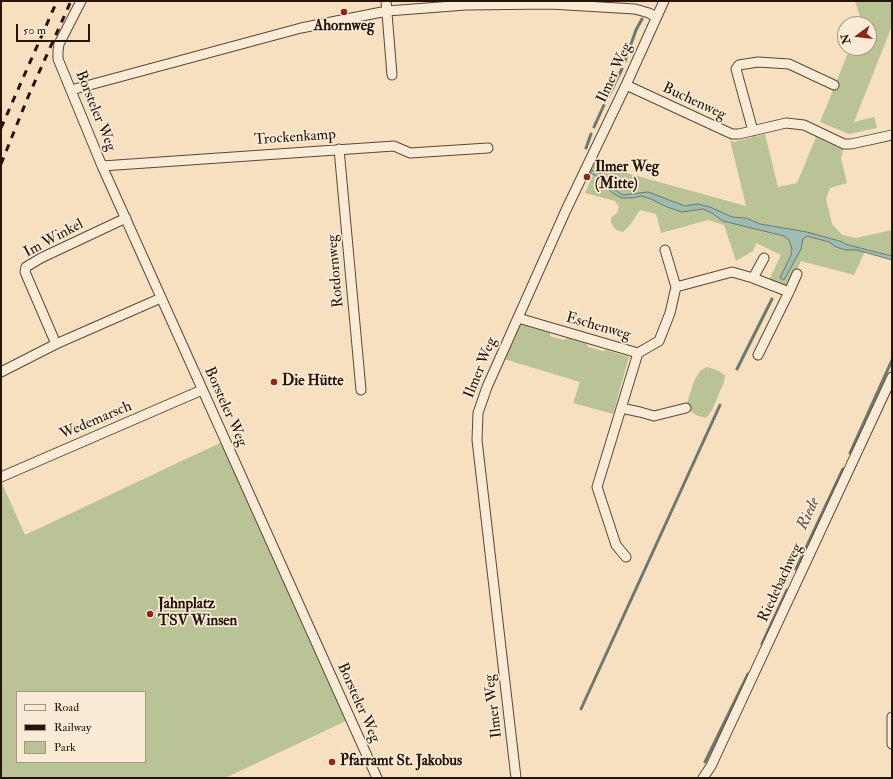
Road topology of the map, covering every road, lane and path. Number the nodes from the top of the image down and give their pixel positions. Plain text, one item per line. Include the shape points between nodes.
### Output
1 (80, 1) edge
2 (386, 1) edge
3 (664, 1) edge
4 (466, 3) edge
5 (387, 11) junction
6 (656, 17) junction
7 (392, 75) dead end
8 (626, 85) junction
9 (834, 85) dead end
10 (71, 90) junction
11 (753, 131) junction
12 (892, 135) edge
13 (488, 148) dead end
14 (340, 149) junction
15 (102, 166) junction
16 (126, 218) junction
17 (665, 250) dead end
18 (764, 258) dead end
19 (797, 274) dead end
20 (753, 278) junction
21 (676, 287) junction
22 (789, 292) junction
23 (161, 298) junction
24 (518, 318) junction
25 (56, 344) junction
26 (638, 353) junction
27 (758, 355) dead end
28 (1, 372) edge
29 (892, 377) edge
30 (202, 390) junction
31 (361, 390) dead end
32 (620, 408) junction
33 (686, 408) dead end
34 (1, 477) edge
35 (626, 557) dead end
36 (892, 717) edge
37 (892, 744) edge
38 (377, 778) edge
39 (516, 778) edge
40 (703, 778) edge

1 - 10 street, Borsteler Weg via 58,51 58,58
2 - 5 street
3 - 6 street, Ilmer Weg
4 - 5 street
4 - 6 street via 635,9
5 - 7 street
5 - 10 street via 301,28
6 - 8 street, Ilmer Weg
8 - 11 street, Buchenweg via 726,132 739,134
8 - 24 street, Ilmer Weg
9 - 11 street, Buchenweg via 789,64 758,62 739,65 736,69
10 - 15 street, Borsteler Weg
11 - 12 street, Buchenweg via 794,123 804,125 844,144
13 - 14 street, Trockenkamp via 410,153 394,146
14 - 15 street, Trockenkamp
14 - 31 street, Rotdornweg
15 - 16 street, Borsteler Weg
16 - 23 street, Borsteler Weg
16 - 25 street, Im Winkel via 26,267 25,272
17 - 21 street, Eschenweg
18 - 20 street
19 - 22 street
20 - 21 street via 732,272
20 - 22 street
21 - 26 street, Eschenweg via 670,314 659,341
22 - 27 street
23 - 25 street
23 - 30 street, Borsteler Weg
24 - 26 street, Eschenweg
24 - 39 street, Ilmer Weg via 487,386 478,413 477,440
25 - 28 street
26 - 32 street
29 - 40 street, Riedebachweg via 715,758
30 - 34 street, Wedemarsch
30 - 38 street, Borsteler Weg
32 - 33 street via 654,416
32 - 35 street via 597,487 616,545
36 - 37 street

